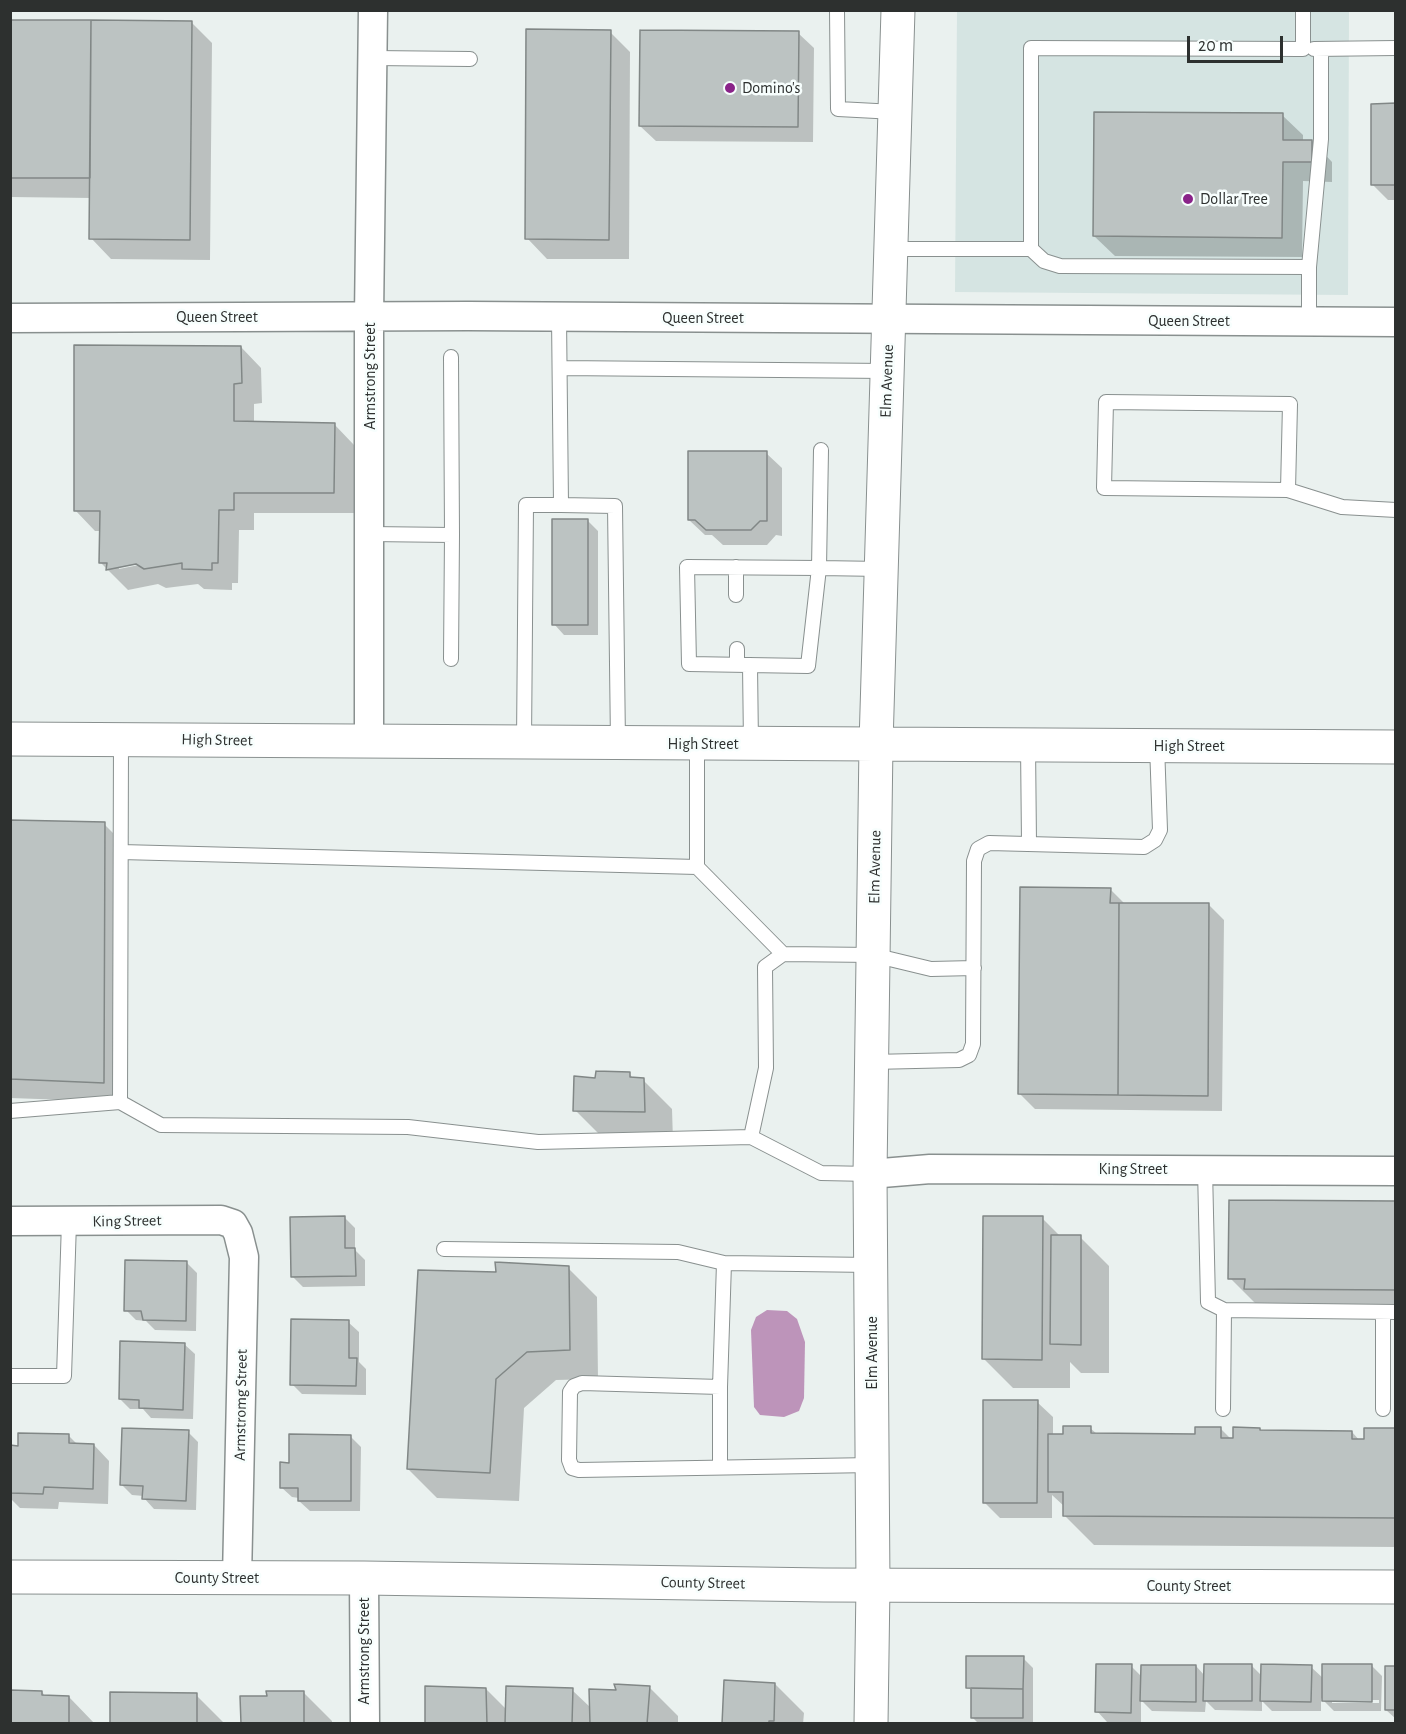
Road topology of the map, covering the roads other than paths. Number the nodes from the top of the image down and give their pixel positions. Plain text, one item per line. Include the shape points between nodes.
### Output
1 (373, 10) edge
2 (837, 10) edge
3 (885, 10) edge
4 (1303, 10) edge
5 (898, 11) edge
6 (1395, 48) edge
7 (1303, 49) junction
8 (1321, 49) junction
9 (373, 58) junction
10 (470, 59) dead end
11 (895, 112) junction
12 (891, 249) junction
13 (1031, 249) junction
14 (1309, 267) junction
15 (369, 316) junction
16 (559, 317) junction
17 (10, 318) edge
18 (890, 320) junction
19 (1309, 322) junction
20 (1395, 322) edge
21 (451, 357) dead end
22 (560, 368) junction
23 (887, 371) junction
24 (821, 450) dead end
25 (1288, 490) junction
26 (561, 505) junction
27 (1395, 510) edge
28 (370, 534) junction
29 (452, 535) junction
30 (736, 567) junction
31 (819, 568) junction
32 (882, 569) junction
33 (736, 595) dead end
34 (737, 649) dead end
35 (451, 658) dead end
36 (744, 665) junction
37 (10, 738) edge
38 (121, 740) junction
39 (369, 742) junction
40 (524, 742) junction
41 (618, 743) junction
42 (698, 744) junction
43 (751, 744) junction
44 (876, 744) junction
45 (1028, 745) junction
46 (1157, 745) junction
47 (1395, 747) edge
48 (1029, 843) junction
49 (121, 852) junction
50 (697, 867) junction
51 (783, 954) junction
52 (873, 955) junction
53 (974, 968) junction
54 (872, 1062) junction
55 (120, 1102) junction
56 (10, 1111) edge
57 (751, 1137) junction
58 (1205, 1169) junction
59 (1395, 1171) edge
60 (870, 1174) junction
61 (10, 1221) edge
62 (69, 1222) junction
63 (238, 1233) joint
64 (444, 1249) dead end
65 (724, 1263) junction
66 (871, 1265) junction
67 (1224, 1310) junction
68 (1389, 1312) edge
69 (10, 1377) edge
70 (720, 1387) junction
71 (1223, 1409) dead end
72 (1383, 1409) dead end
73 (872, 1466) junction
74 (720, 1467) junction
75 (10, 1577) edge
76 (237, 1578) junction
77 (364, 1578) junction
78 (873, 1585) junction
79 (1395, 1587) edge
80 (364, 1724) edge
81 (871, 1724) edge

1 - 9 street, Armstrong Street
2 - 11 lane via 838,109
3 - 5 lane
4 - 7 lane
5 - 11 main road, Elm Avenue
6 - 8 lane
7 - 8 lane
7 - 13 lane via 1031,48
8 - 14 lane via 1321,138
9 - 10 lane
9 - 15 street, Armstrong Street
11 - 12 main road, Elm Avenue
12 - 13 lane
12 - 18 main road, Elm Avenue
13 - 14 lane via 1044,261 1060,266
14 - 19 lane
15 - 16 street, Queen Street
15 - 17 street, Queen Street
15 - 28 street, Armstrong Street
16 - 18 street, Queen Street
16 - 22 lane
18 - 19 street, Queen Street
18 - 23 main road, Elm Avenue
19 - 20 street, Queen Street
21 - 29 lane
22 - 23 lane
22 - 26 lane
23 - 32 main road, Elm Avenue
24 - 31 lane
25 - 25 lane via 1104,488 1106,402 1290,404
25 - 27 lane via 1342,507
26 - 40 lane via 526,505
26 - 41 lane via 615,506
28 - 29 lane
28 - 39 street, Armstrong Street
29 - 35 lane
30 - 31 lane
30 - 33 lane
30 - 36 lane via 687,567 689,664
31 - 32 lane
31 - 36 lane via 808,666
32 - 44 main road, Elm Avenue
34 - 36 lane
36 - 43 lane
37 - 38 main road, High Street
38 - 39 main road, High Street
38 - 49 lane
39 - 40 main road, High Street
40 - 41 main road, High Street
41 - 42 main road, High Street
42 - 43 main road, High Street
42 - 50 lane
43 - 44 main road, High Street
44 - 45 main road, High Street
44 - 52 main road, Elm Avenue
45 - 46 main road, High Street
45 - 48 lane
46 - 47 main road, High Street
46 - 48 lane via 1160,830 1155,840 1144,847
48 - 53 lane via 989,843 978,849 974,861
49 - 50 lane
49 - 55 lane
50 - 51 lane
51 - 52 lane
51 - 57 lane via 765,967 766,1068
52 - 53 lane via 930,969
52 - 54 main road, Elm Avenue
53 - 54 lane via 973,1044 969,1055 959,1060
54 - 60 main road, Elm Avenue
55 - 56 lane
55 - 57 lane via 161,1125 408,1127 538,1142
57 - 60 lane via 821,1173
58 - 59 street, King Street
58 - 60 street, King Street via 930,1169
58 - 67 lane via 1208,1302
60 - 66 main road, Elm Avenue
61 - 62 street, King Street
62 - 63 street, King Street via 221,1220 233,1224
62 - 69 lane via 64,1376
63 - 76 street, Armstromg Street via 244,1257
64 - 65 lane via 678,1252
65 - 66 lane
65 - 70 lane
66 - 73 main road, Elm Avenue
67 - 68 lane
67 - 71 lane
68 - 72 lane
70 - 74 lane
70 - 74 lane via 582,1383 574,1386 570,1392 569,1460 572,1468 579,1470
73 - 74 lane
73 - 78 main road, Elm Avenue
75 - 76 main road, County Street
76 - 77 main road, County Street
77 - 78 main road, County Street
77 - 80 street, Armstrong Street
78 - 79 main road, County Street
78 - 81 main road, Elm Avenue

